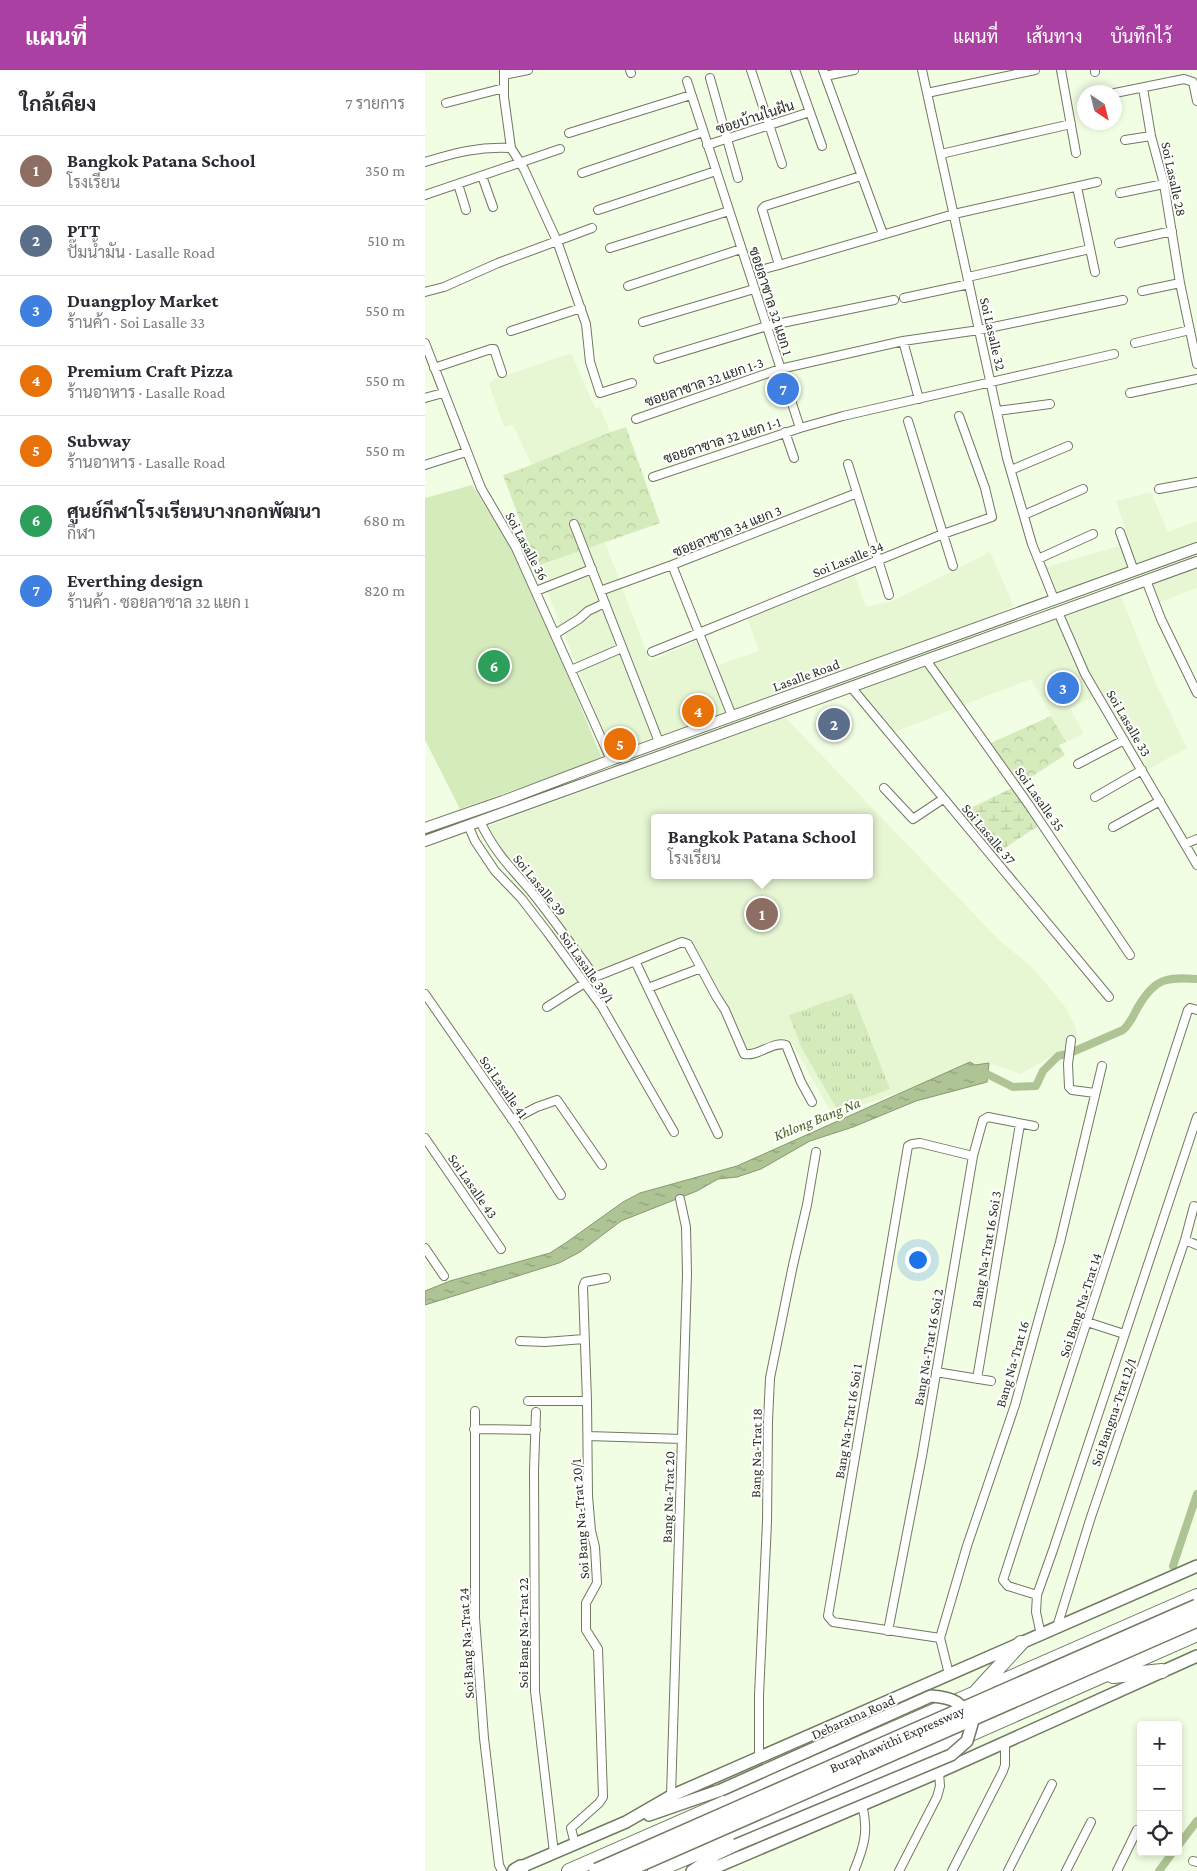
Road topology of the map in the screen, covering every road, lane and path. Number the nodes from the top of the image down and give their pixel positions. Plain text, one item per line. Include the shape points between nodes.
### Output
1 (528, 70) edge
2 (751, 70) edge
3 (795, 70) edge
4 (854, 70) edge
5 (922, 70) edge
6 (1035, 70) edge
7 (1061, 70) edge
8 (504, 72) edge
9 (824, 73) edge
10 (710, 78) dead end
11 (687, 81) dead end
12 (504, 88) junction
13 (1143, 88) junction
14 (1122, 92) edge
15 (927, 93) junction
16 (691, 96) junction
17 (1197, 101) edge
18 (446, 103) dead end
19 (810, 112) junction
20 (769, 124) junction
21 (1071, 124) junction
22 (703, 132) junction
23 (569, 134) dead end
24 (1151, 136) junction
25 (727, 139) junction
26 (1125, 140) dead end
27 (707, 145) junction
28 (822, 146) dead end
29 (511, 148) junction
30 (559, 149) dead end
31 (1076, 153) dead end
32 (941, 154) junction
33 (425, 162) edge
34 (520, 163) junction
35 (782, 164) dead end
36 (716, 171) junction
37 (582, 173) dead end
38 (482, 176) junction
39 (861, 176) junction
40 (738, 178) dead end
41 (1097, 182) dead end
42 (458, 184) junction
43 (1164, 184) junction
44 (1077, 187) junction
45 (1120, 193) dead end
46 (425, 195) edge
47 (493, 208) dead end
48 (466, 210) dead end
49 (598, 210) dead end
50 (729, 211) junction
51 (954, 214) junction
52 (592, 228) dead end
53 (1172, 232) junction
54 (883, 234) junction
55 (557, 241) junction
56 (1119, 243) dead end
57 (610, 248) dead end
58 (741, 249) junction
59 (1090, 249) junction
60 (779, 265) junction
61 (764, 269) dead end
62 (1095, 272) dead end
63 (968, 280) junction
64 (1180, 283) junction
65 (628, 286) dead end
66 (754, 289) junction
67 (1142, 291) dead end
68 (425, 292) edge
69 (904, 298) dead end
70 (894, 300) dead end
71 (1123, 300) dead end
72 (581, 308) junction
73 (643, 322) dead end
74 (767, 326) junction
75 (979, 330) junction
76 (1190, 330) junction
77 (511, 331) dead end
78 (903, 341) junction
79 (425, 343) edge
80 (1135, 344) dead end
81 (1114, 354) dead end
82 (658, 359) dead end
83 (1197, 364) edge
84 (434, 368) junction
85 (780, 369) junction
86 (502, 373) dead end
87 (1197, 379) edge
88 (991, 382) junction
89 (632, 383) dead end
90 (443, 393) junction
91 (1130, 394) dead end
92 (425, 398) edge
93 (919, 399) junction
94 (1050, 404) dead end
95 (997, 411) junction
96 (959, 416) dead end
97 (636, 419) dead end
98 (908, 422) dead end
99 (800, 428) junction
100 (785, 432) junction
101 (1068, 446) dead end
102 (467, 452) junction
103 (793, 458) dead end
104 (849, 464) dead end
105 (425, 465) edge
106 (1011, 470) junction
107 (653, 477) dead end
108 (1197, 482) edge
109 (1083, 489) dead end
110 (1159, 489) dead end
111 (857, 493) junction
112 (1024, 515) junction
113 (574, 524) dead end
114 (1120, 532) dead end
115 (943, 534) junction
116 (1093, 534) dead end
117 (1197, 548) edge
118 (1038, 559) junction
119 (877, 561) junction
120 (1197, 562) edge
121 (672, 565) junction
122 (953, 566) dead end
123 (591, 569) junction
124 (1134, 571) junction
125 (1146, 580) junction
126 (536, 591) junction
127 (600, 591) junction
128 (889, 595) dead end
129 (1054, 599) junction
130 (605, 603) junction
131 (1058, 612) junction
132 (699, 633) junction
133 (555, 634) junction
134 (622, 648) junction
135 (652, 652) dead end
136 (926, 660) junction
137 (571, 670) junction
138 (851, 687) junction
139 (1197, 693) edge
140 (732, 716) junction
141 (1124, 740) junction
142 (659, 742) junction
143 (611, 760) junction
144 (1079, 764) dead end
145 (1142, 770) junction
146 (616, 772) junction
147 (884, 788) dead end
148 (1095, 797) dead end
149 (943, 798) junction
150 (1159, 801) junction
151 (505, 806) junction
152 (480, 821) junction
153 (468, 825) junction
154 (1113, 827) dead end
155 (425, 828) edge
156 (1197, 839) edge
157 (425, 840) edge
158 (1185, 844) junction
159 (1197, 865) edge
160 (1131, 955) dead end
161 (635, 961) junction
162 (701, 968) junction
163 (583, 984) junction
164 (649, 988) junction
165 (425, 994) edge
166 (1109, 996) dead end
167 (547, 1007) dead end
168 (1197, 1010) edge
169 (1071, 1040) dead end
170 (1101, 1066) dead end
171 (1095, 1093) junction
172 (812, 1102) dead end
173 (1197, 1117) edge
174 (512, 1120) junction
175 (1020, 1124) junction
176 (1034, 1126) dead end
177 (674, 1132) dead end
178 (718, 1134) dead end
179 (425, 1138) edge
180 (816, 1152) dead end
181 (973, 1156) junction
182 (602, 1165) dead end
183 (561, 1195) dead end
184 (680, 1199) dead end
185 (1194, 1206) dead end
186 (1185, 1240) junction
187 (1197, 1245) edge
188 (425, 1248) edge
189 (501, 1249) dead end
190 (444, 1276) dead end
191 (606, 1278) dead end
192 (1087, 1322) junction
193 (1125, 1334) junction
194 (584, 1339) junction
195 (520, 1341) dead end
196 (936, 1372) junction
197 (977, 1379) junction
198 (991, 1381) dead end
199 (587, 1400) junction
200 (528, 1401) dead end
201 (475, 1412) dead end
202 (536, 1412) dead end
203 (474, 1429) junction
204 (535, 1430) junction
205 (588, 1436) junction
206 (682, 1439) junction
207 (1197, 1566) edge
208 (1037, 1595) junction
209 (1197, 1596) edge
210 (1197, 1607) edge
211 (1197, 1619) edge
212 (1057, 1627) junction
213 (888, 1631) junction
214 (1041, 1634) junction
215 (1197, 1634) edge
216 (940, 1638) junction
217 (1021, 1643) junction
218 (1197, 1656) edge
219 (1162, 1670) junction
220 (949, 1674) junction
221 (1098, 1678) junction
222 (973, 1695) junction
223 (1005, 1742) junction
224 (759, 1758) junction
225 (939, 1772) junction
226 (1052, 1784) dead end
227 (671, 1796) junction
228 (862, 1805) junction
229 (625, 1822) junction
230 (1091, 1822) dead end
231 (1137, 1830) dead end
232 (575, 1844) junction
233 (554, 1853) junction
234 (516, 1870) edge
235 (502, 1871) edge
236 (569, 1871) edge
237 (597, 1871) edge
238 (623, 1871) edge
239 (655, 1871) edge
240 (692, 1871) edge
241 (707, 1871) edge
242 (854, 1871) edge
243 (899, 1871) edge
244 (952, 1871) edge
245 (1008, 1871) edge
246 (1066, 1871) edge
247 (1117, 1871) edge

1 - 8 street
2 - 20 street
3 - 19 street
4 - 9 street
5 - 15 street, Soi Lasalle 32
6 - 15 street
7 - 21 street
8 - 12 street
9 - 39 street
10 - 25 street
11 - 16 street, ซอยลาซาล 32 แยก 1
12 - 18 street
12 - 29 street
13 - 14 street
13 - 17 street via 1184,79 1193,82
13 - 24 street, Soi Lasalle 28
15 - 32 street, Soi Lasalle 32
16 - 22 street, ซอยลาซาล 32 แยก 1
16 - 23 street
19 - 20 street, ซอยบ้านในฝัน
19 - 28 street
20 - 25 street, ซอยบ้านในฝัน
20 - 35 street
21 - 31 street
21 - 32 street
22 - 27 street, ซอยลาซาล 32 แยก 1
22 - 37 street
24 - 26 street
24 - 43 street, Soi Lasalle 28
25 - 27 street, ซอยบ้านในฝัน
25 - 40 street
27 - 36 street, ซอยลาซาล 32 แยก 1
29 - 33 street via 467,150
29 - 34 street
30 - 34 street
32 - 51 street, Soi Lasalle 32
34 - 38 street
34 - 55 street
36 - 49 street
36 - 50 street, ซอยลาซาล 32 แยก 1
38 - 42 street
38 - 47 street
39 - 54 street
39 - 60 street via 762,208
41 - 44 street
42 - 46 street
42 - 48 street
43 - 45 street
43 - 53 street, Soi Lasalle 28
44 - 51 street
44 - 59 street
50 - 57 street
50 - 58 street, ซอยลาซาล 32 แยก 1
51 - 54 street
51 - 63 street, Soi Lasalle 32
52 - 55 street
53 - 56 street
53 - 64 street, Soi Lasalle 28
54 - 60 street
55 - 68 street
55 - 72 street
58 - 65 street
58 - 66 street, ซอยลาซาล 32 แยก 1
59 - 62 street
59 - 63 street
60 - 61 street
63 - 69 street
63 - 75 street, Soi Lasalle 32
64 - 67 street
64 - 76 street, Soi Lasalle 28
66 - 73 street
66 - 74 street, ซอยลาซาล 32 แยก 1
70 - 74 street
71 - 75 street, ซอยลาซาล 32 แยก 1-3
72 - 77 street
72 - 89 street via 590,362 600,393
74 - 82 street
74 - 85 street, ซอยลาซาล 32 แยก 1
75 - 78 street, ซอยลาซาล 32 แยก 1-3
75 - 88 street, Soi Lasalle 32
76 - 80 street
76 - 83 street, Soi Lasalle 28
78 - 85 street, ซอยลาซาล 32 แยก 1-3
78 - 93 street
79 - 84 street, Soi Lasalle 36
81 - 88 street
84 - 86 street via 494,349
84 - 90 street, Soi Lasalle 36
85 - 97 street, ซอยลาซาล 32 แยก 1-3
85 - 99 street, ซอยลาซาล 32 แยก 1
87 - 91 street
88 - 93 street
88 - 95 street, Soi Lasalle 32
90 - 92 street
90 - 102 street, Soi Lasalle 36
93 - 99 street
94 - 95 street
95 - 106 street, Soi Lasalle 32
96 - 115 street, Soi Lasalle 34 via 992,517
98 - 115 street
99 - 100 street, ซอยลาซาล 32 แยก 1-1
100 - 103 street
100 - 107 street, ซอยลาซาล 32 แยก 1-1
101 - 106 street
102 - 105 street
102 - 126 street, Soi Lasalle 36 via 481,488 516,548
104 - 111 street
106 - 112 street, Soi Lasalle 32
108 - 110 street
109 - 112 street
111 - 119 street
111 - 121 street, ซอยลาซาล 34 แยก 3
112 - 118 street, Soi Lasalle 32
113 - 123 street
114 - 124 street
115 - 119 street, Soi Lasalle 34
115 - 122 street
116 - 118 street
117 - 124 street, Lasalle Road
118 - 129 street, Soi Lasalle 32
119 - 128 street
119 - 132 street, Soi Lasalle 34
120 - 125 street, Lasalle Road
121 - 127 street
121 - 132 street, ซอยลาซาล 34 แยก 3
123 - 126 street
123 - 127 street
124 - 129 street, Lasalle Road
125 - 131 street, Lasalle Road
125 - 139 street
126 - 133 street, Soi Lasalle 36
127 - 130 street
129 - 131 street
129 - 140 street, Lasalle Road
130 - 133 street
130 - 134 street
131 - 136 street, Lasalle Road
131 - 141 street, Soi Lasalle 33 via 1085,674
132 - 135 street, Soi Lasalle 34
132 - 140 street
133 - 137 street, Soi Lasalle 36
134 - 137 street
134 - 142 street
136 - 138 street, Lasalle Road
136 - 160 street, Soi Lasalle 35
137 - 143 street, Soi Lasalle 36
138 - 146 street, Lasalle Road
138 - 149 street, Soi Lasalle 37
140 - 142 street, Lasalle Road
141 - 144 street
141 - 145 street, Soi Lasalle 33
142 - 143 street, Lasalle Road
143 - 146 street
143 - 151 street, Lasalle Road
145 - 148 street
145 - 150 street, Soi Lasalle 33
146 - 151 street, Lasalle Road
147 - 149 street via 913,819
149 - 166 street, Soi Lasalle 37
150 - 154 street
150 - 158 street, Soi Lasalle 33
151 - 152 street, Lasalle Road
151 - 155 street, Lasalle Road
152 - 153 street, Lasalle Road
152 - 161 street, Soi Lasalle 39 via 506,864 593,974 600,975
153 - 157 street, Lasalle Road
153 - 163 street, Soi Lasalle 39/1 via 495,871 521,898
156 - 158 street
158 - 159 street, Soi Lasalle 33
161 - 162 street, Soi Lasalle 39 via 685,942
161 - 164 street
162 - 164 street
162 - 172 street, Soi Lasalle 39 via 725,1010 744,1054 785,1045
163 - 167 street
163 - 177 street, Soi Lasalle 39/1 via 601,1007
164 - 178 street
165 - 174 street, Soi Lasalle 41
168 - 192 street, Soi Bang Na-Trat 14 via 1188,1010
169 - 171 street via 1069,1088
170 - 171 street, Bang Na-Trat 16
171 - 216 street, Bang Na-Trat 16 via 1015,1405 975,1521
173 - 193 street
174 - 182 street via 537,1106 557,1100
174 - 183 street, Soi Lasalle 41
175 - 176 street, Bang Na-Trat 16 Soi 2
175 - 181 street, Bang Na-Trat 16 Soi 2 via 988,1117 983,1119
175 - 197 street, Bang Na-Trat 16 Soi 3
179 - 189 street, Soi Lasalle 43
180 - 224 street, Bang Na-Trat 18 via 770,1378
181 - 196 street, Bang Na-Trat 16 Soi 2
181 - 213 street, Bang Na-Trat 16 Soi 1 via 920,1143 908,1146 828,1616 833,1622
184 - 206 street, Bang Na-Trat 20 via 686,1227 687,1274
185 - 186 street, Soi Bangna-Trat 12/1
186 - 187 street
186 - 212 street, Soi Bangna-Trat 12/1
188 - 190 street
191 - 194 street, Soi Bang Na-Trat 20/1 via 583,1285
192 - 193 street
192 - 208 street, Soi Bang Na-Trat 14 via 1003,1580 1008,1586
193 - 208 street
194 - 195 street
194 - 199 street, Soi Bang Na-Trat 20/1
196 - 197 street
196 - 213 street, Bang Na-Trat 16 Soi 2
197 - 198 street
199 - 200 street
199 - 205 street, Soi Bang Na-Trat 20/1
201 - 203 street, Soi Bang Na-Trat 24
202 - 204 street, Soi Bang Na-Trat 22
203 - 204 street
203 - 235 street, Soi Bang Na-Trat 24 via 475,1618 485,1738
204 - 233 street, Soi Bang Na-Trat 22 via 535,1691
205 - 206 street
205 - 232 street, Soi Bang Na-Trat 20/1 via 588,1496 597,1583 586,1603 586,1625 588,1635 598,1650 603,1797 571,1828
206 - 227 street, Bang Na-Trat 20
207 - 212 main road, Debaratna Road
208 - 214 street via 1036,1612
209 - 222 highway, Debaratna Road
210 - 237 highway, Buraphawithi Expressway, bridge
211 - 238 highway, Buraphawithi Expressway, bridge
212 - 214 main road, Debaratna Road
213 - 216 street, Bang Na-Trat 16 Soi 1
214 - 217 main road, Debaratna Road
215 - 221 highway
216 - 220 street
217 - 220 main road, Debaratna Road
217 - 222 highway
218 - 219 main road
219 - 221 highway
219 - 223 main road
220 - 224 main road, Debaratna Road
221 - 239 highway
222 - 236 highway, Debaratna Road
223 - 225 main road
223 - 244 street via 1003,1771
224 - 227 main road, Debaratna Road
225 - 228 main road
225 - 243 street via 937,1797
226 - 245 street
227 - 229 main road, Debaratna Road
228 - 241 main road
228 - 242 street via 866,1835
229 - 232 main road, Debaratna Road
229 - 240 main road, bridge via 721,1790 931,1696 948,1697 964,1708 972,1724 967,1741 951,1755 736,1845
230 - 246 street
231 - 247 street
232 - 233 main road, Debaratna Road
233 - 234 main road, Debaratna Road

